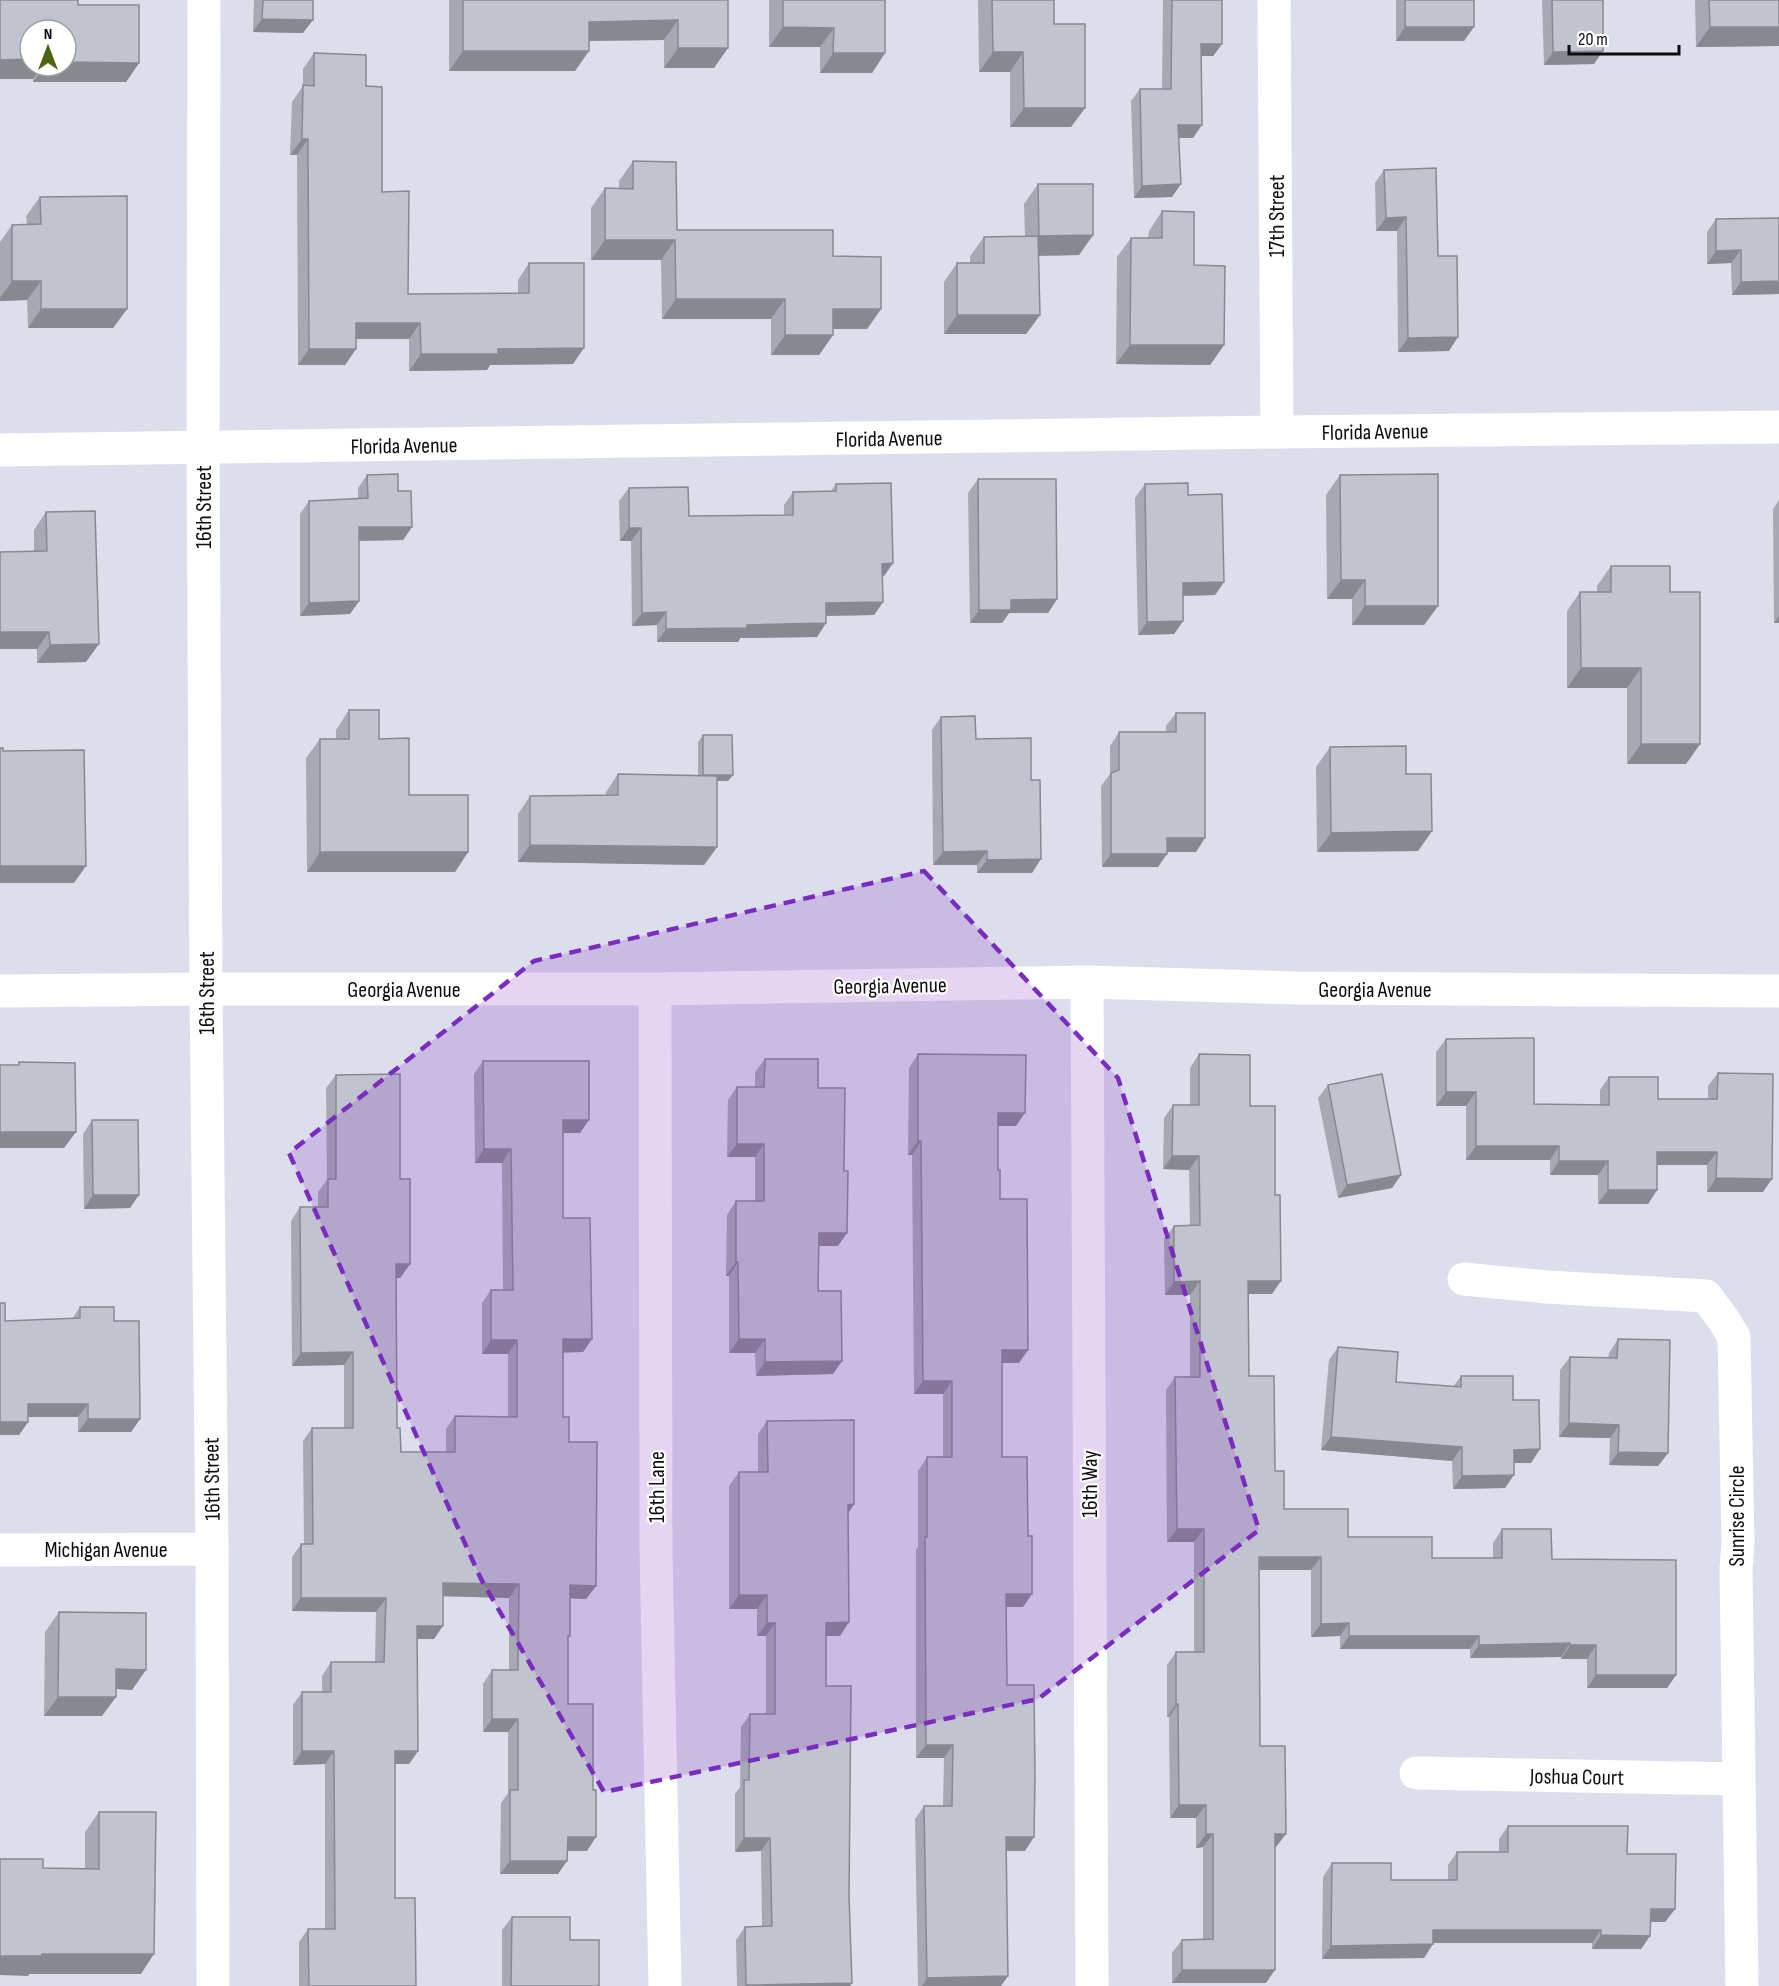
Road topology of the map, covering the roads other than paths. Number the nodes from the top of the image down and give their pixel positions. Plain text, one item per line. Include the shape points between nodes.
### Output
1 (204, 0) edge
2 (1274, 0) edge
3 (1779, 427) edge
4 (1277, 432) junction
5 (203, 448) junction
6 (0, 450) edge
7 (1087, 982) junction
8 (206, 989) junction
9 (656, 989) junction
10 (0, 991) edge
11 (1779, 991) edge
12 (1464, 1279) dead end
13 (212, 1549) junction
14 (0, 1550) edge
15 (1416, 1773) dead end
16 (1738, 1779) junction
17 (213, 1986) edge
18 (665, 1986) edge
19 (1092, 1986) edge
20 (1742, 1986) edge

1 - 5 street, 16th Street
2 - 4 street, 17th Street
3 - 4 street, Florida Avenue
4 - 5 street, Florida Avenue
5 - 6 street, Florida Avenue
5 - 8 street, 16th Street
7 - 9 street, Georgia Avenue
7 - 11 street, Georgia Avenue via 1297,988
7 - 19 street, 16th Way
8 - 9 street, Georgia Avenue
8 - 10 street, Georgia Avenue
8 - 13 street, 16th Street
9 - 18 street, 16th Lane via 657,1552
12 - 16 street, Sunrise Circle via 1706,1296 1734,1337
13 - 14 street, Michigan Avenue
13 - 17 street, 16th Street
15 - 16 street, Joshua Court
16 - 20 street, Sunrise Circle

